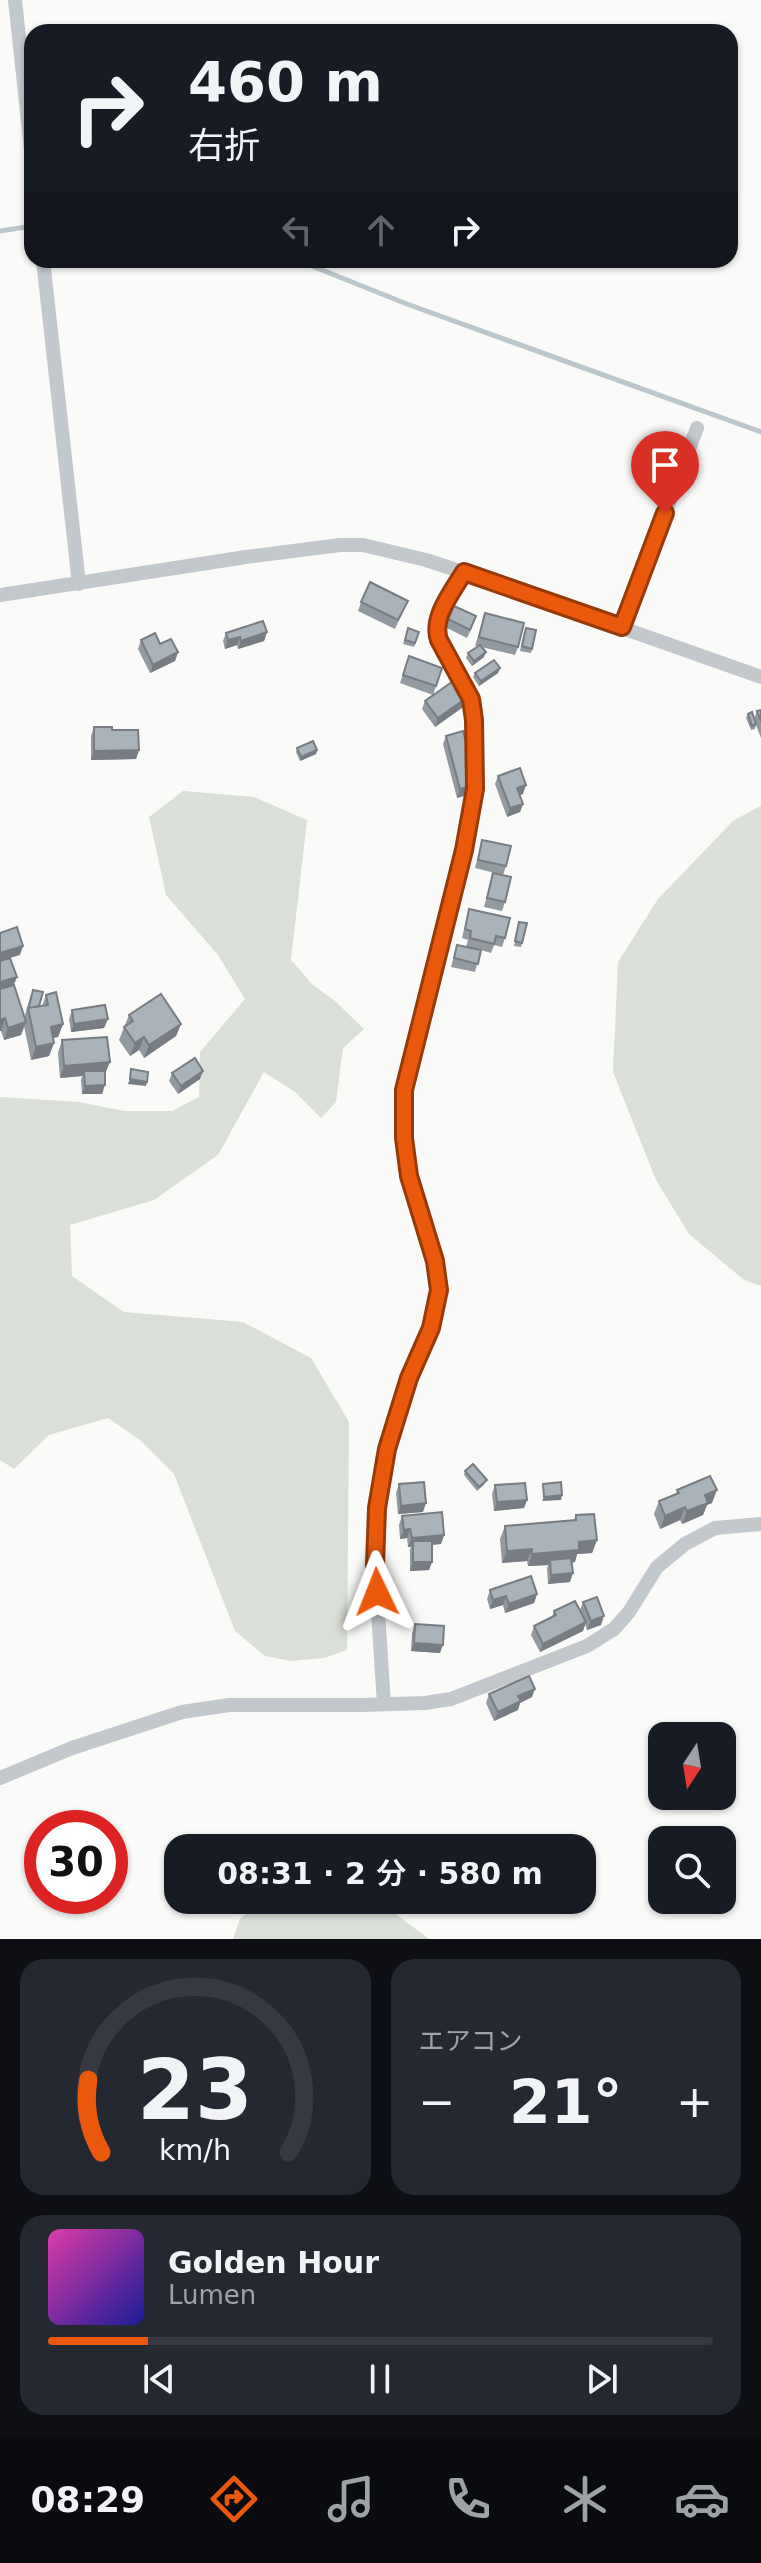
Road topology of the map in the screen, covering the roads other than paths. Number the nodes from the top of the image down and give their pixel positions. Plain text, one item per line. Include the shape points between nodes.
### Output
1 (15, 0) edge
2 (24, 84) edge
3 (44, 268) edge
4 (697, 428) dead end
5 (464, 572) junction
6 (79, 584) junction
7 (0, 595) edge
8 (622, 627) junction
9 (761, 677) edge
10 (761, 1524) edge
11 (384, 1704) junction
12 (0, 1778) edge

1 - 2 street
3 - 6 street
4 - 8 street
5 - 6 street via 389,550 340,545
5 - 8 street
5 - 11 street via 439,616 436,632 471,699 475,789 404,1090 409,1176 439,1290 431,1328 387,1449 377,1508 375,1565
6 - 7 street
8 - 9 street
10 - 11 street via 715,1528 685,1544 657,1567 614,1629 587,1646 451,1699
11 - 12 street via 229,1705 182,1712

